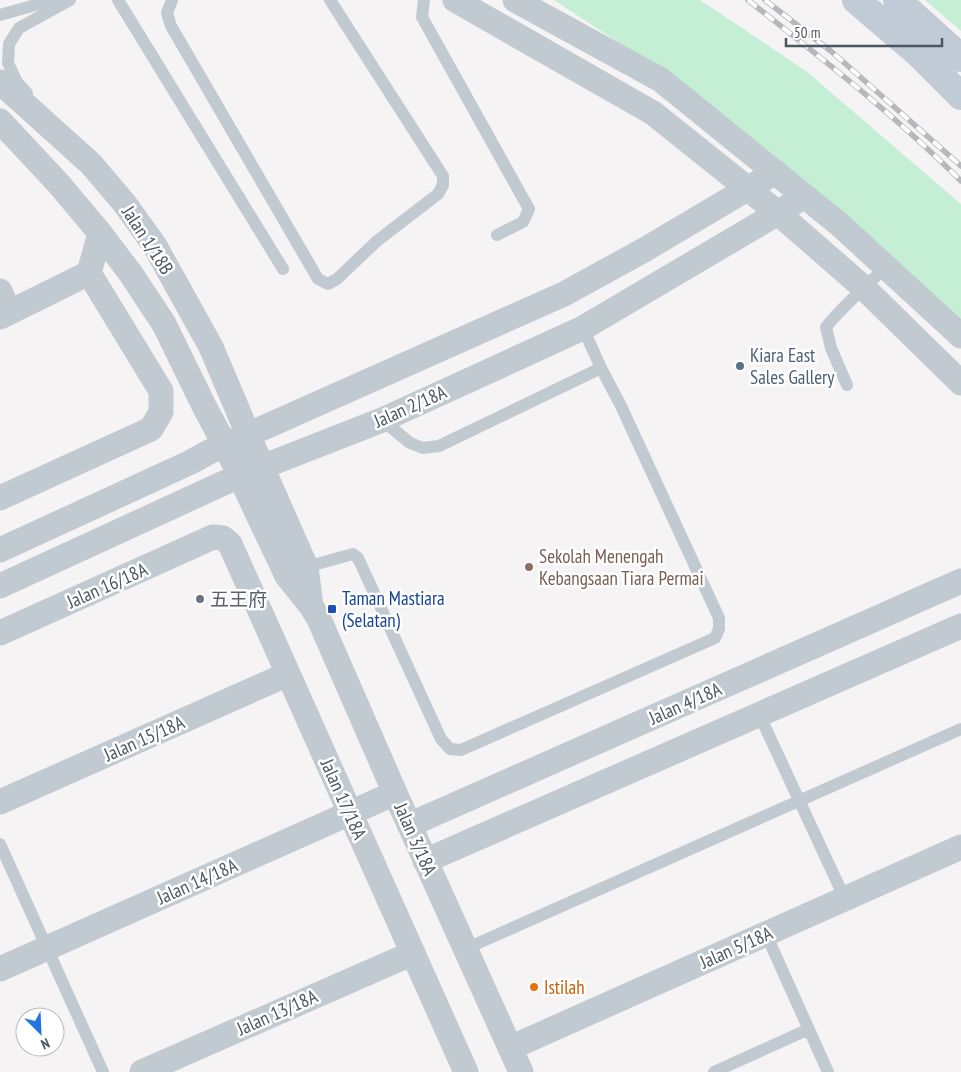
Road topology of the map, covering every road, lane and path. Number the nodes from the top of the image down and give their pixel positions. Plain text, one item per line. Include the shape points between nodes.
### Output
1 (53, 0) edge
2 (70, 0) edge
3 (118, 0) edge
4 (172, 0) edge
5 (330, 0) edge
6 (424, 0) edge
7 (455, 0) edge
8 (514, 0) edge
9 (856, 0) edge
10 (897, 0) edge
11 (0, 15) edge
12 (961, 58) edge
13 (0, 82) edge
14 (961, 96) edge
15 (0, 121) edge
16 (91, 164) junction
17 (776, 172) junction
18 (746, 189) junction
19 (804, 196) junction
20 (778, 213) junction
21 (100, 233) junction
22 (497, 235) dead end
23 (886, 266) junction
24 (283, 269) dead end
25 (89, 273) junction
26 (131, 274) junction
27 (864, 288) junction
28 (3, 306) edge
29 (583, 328) junction
30 (961, 336) edge
31 (601, 368) junction
32 (961, 383) edge
33 (847, 385) dead end
34 (382, 420) junction
35 (248, 434) junction
36 (225, 445) junction
37 (251, 472) junction
38 (0, 498) edge
39 (213, 537) joint
40 (0, 550) edge
41 (306, 568) junction
42 (961, 581) edge
43 (0, 586) edge
44 (312, 606) junction
45 (961, 626) edge
46 (0, 633) edge
47 (288, 674) junction
48 (742, 678) junction
49 (759, 714) junction
50 (961, 729) edge
51 (395, 793) junction
52 (799, 800) junction
53 (0, 802) edge
54 (350, 813) junction
55 (409, 825) junction
56 (0, 844) edge
57 (961, 847) edge
58 (425, 861) junction
59 (845, 898) junction
60 (766, 934) junction
61 (47, 948) junction
62 (465, 949) junction
63 (413, 953) junction
64 (0, 969) edge
65 (809, 1029) junction
66 (510, 1048) junction
67 (103, 1072) edge
68 (142, 1072) edge
69 (466, 1072) edge
70 (520, 1072) edge
71 (714, 1072) edge
72 (828, 1072) edge

1 - 11 lane
2 - 16 lane via 19,28 9,44 8,63 17,82
3 - 24 lane
4 - 5 lane via 167,13 171,26 318,279 328,284 438,194 443,185 443,176
6 - 22 lane via 422,17 529,209 524,222
7 - 18 street via 653,113
8 - 17 street via 660,80
9 - 14 street via 918,53
10 - 12 street
13 - 16 street, Jalan 1/18B
15 - 21 street, Jalan 1/18B
16 - 35 street, Jalan 1/18B via 126,204 155,246 212,347
17 - 18 street, Jalan 2/18A
17 - 19 street
18 - 20 street
18 - 35 street, Jalan 2/18A via 564,294
19 - 20 street, Jalan 2/18A
19 - 23 street
20 - 27 street
20 - 29 street, Jalan 2/18A
21 - 25 street
21 - 26 street, Jalan 1/18B
23 - 27 lane
23 - 30 street
25 - 26 street
25 - 28 street
25 - 38 street via 160,391 161,412 151,429
26 - 36 street, Jalan 1/18B via 164,324
27 - 32 street
27 - 33 lane via 826,327
29 - 31 lane
29 - 34 street, Jalan 2/18A
31 - 34 lane via 439,446 423,448 410,443
31 - 41 lane via 719,618 720,629 715,638 461,750 450,749 441,739 358,558 353,554
34 - 37 street, Jalan 2/18A
35 - 36 street, Jalan 2/18A
35 - 37 street, Jalan 1/18B
36 - 37 street, Jalan 1/18B
36 - 40 street, Jalan 2/18A
37 - 41 street, Jalan 3/18A
37 - 43 street, Jalan 2/18A
37 - 44 street, Jalan 3/18A via 287,576
39 - 46 street, Jalan 16/18A
39 - 47 street, Jalan 17/18A via 223,538 230,544
41 - 44 street, Jalan 3/18A
42 - 48 street, Jalan 4/18A
44 - 51 street, Jalan 3/18A
45 - 49 street
47 - 53 street, Jalan 15/18A
47 - 54 street, Jalan 17/18A
48 - 49 street
48 - 55 street, Jalan 4/18A
49 - 52 lane
49 - 58 street
50 - 52 lane
51 - 54 street, Jalan 14/18A
51 - 55 street, Jalan 3/18A
52 - 59 lane
52 - 62 lane
54 - 61 street, Jalan 14/18A
54 - 63 street, Jalan 17/18A
55 - 58 street, Jalan 3/18A
56 - 61 lane
57 - 59 street, Jalan 5/18A
58 - 62 street, Jalan 3/18A
59 - 60 street, Jalan 5/18A
60 - 65 lane
60 - 66 street, Jalan 5/18A
61 - 64 street, Jalan 14/18A
61 - 67 lane
62 - 66 street, Jalan 3/18A
63 - 68 street, Jalan 13/18A
63 - 69 street, Jalan 17/18A
65 - 71 lane
65 - 72 lane
66 - 70 street, Jalan 3/18A

